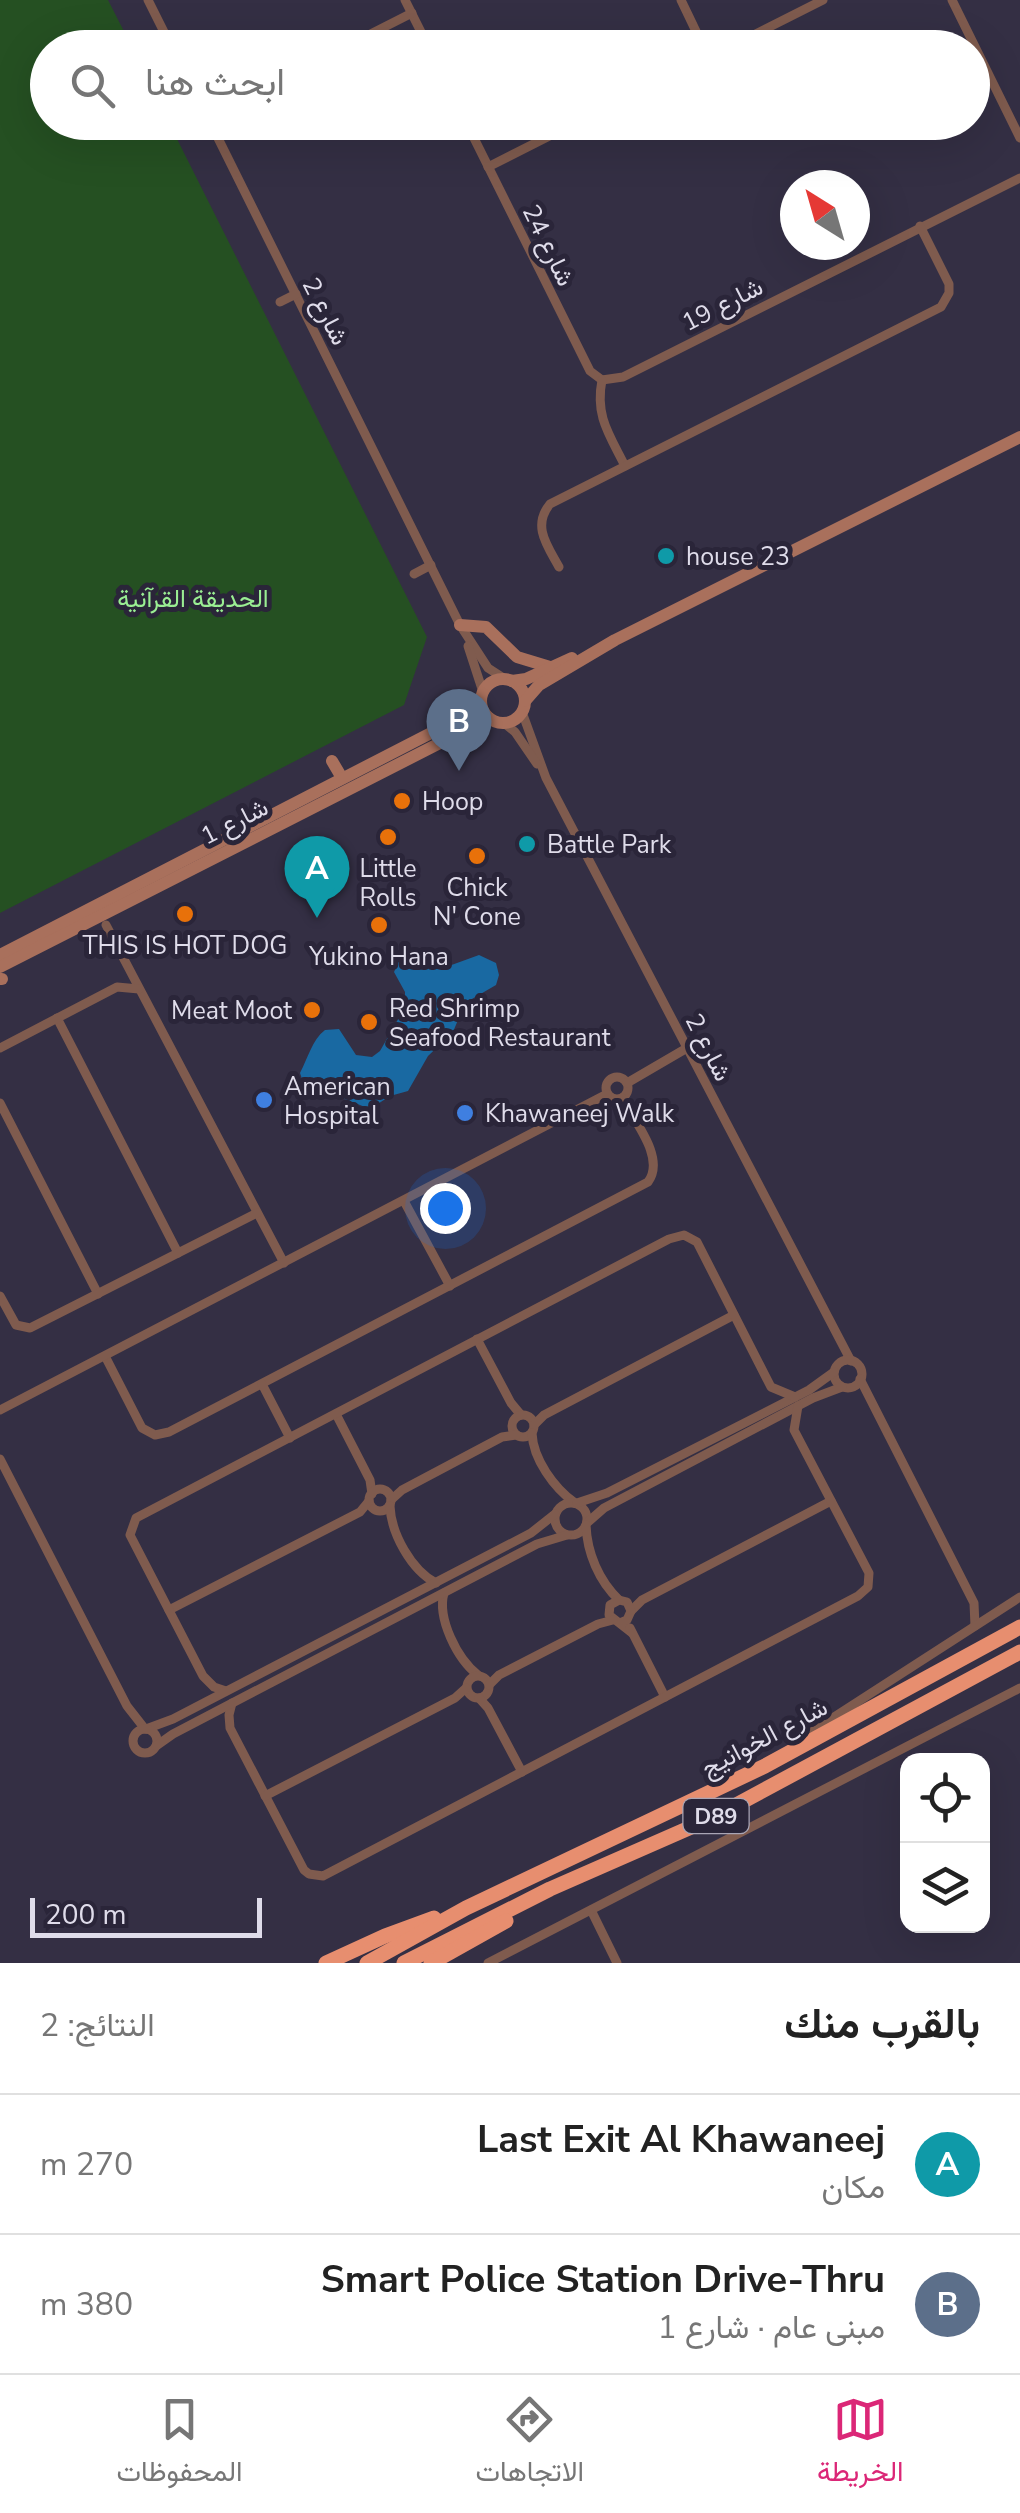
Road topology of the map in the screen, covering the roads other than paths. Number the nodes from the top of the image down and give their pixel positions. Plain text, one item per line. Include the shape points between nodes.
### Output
1 (148, 0) edge
2 (405, 0) edge
3 (681, 0) edge
4 (823, 0) edge
5 (952, 0) edge
6 (412, 13) junction
7 (163, 30) edge
8 (378, 30) edge
9 (420, 30) edge
10 (695, 30) edge
11 (764, 30) edge
12 (967, 30) edge
13 (990, 77) edge
14 (1020, 138) edge
15 (219, 140) edge
16 (475, 140) edge
17 (541, 140) edge
18 (488, 167) junction
19 (1020, 178) edge
20 (920, 226) junction
21 (296, 294) junction
22 (280, 302) dead end
23 (602, 380) junction
24 (1020, 437) edge
25 (624, 466) junction
26 (431, 566) junction
27 (559, 567) dead end
28 (414, 574) dead end
29 (460, 625) junction
30 (615, 640) junction
31 (552, 667) junction
32 (509, 680) junction
33 (482, 698) junction
34 (524, 706) junction
35 (489, 718) junction
36 (504, 723) junction
37 (332, 760) dead end
38 (544, 772) junction
39 (342, 778) junction
40 (106, 925) dead end
41 (1, 964) edge
42 (128, 968) junction
43 (118, 987) junction
44 (139, 989) junction
45 (57, 1018) junction
46 (0, 1048) edge
47 (688, 1051) junction
48 (626, 1083) junction
49 (607, 1094) junction
50 (622, 1098) junction
51 (0, 1103) edge
52 (404, 1201) junction
53 (257, 1213) junction
54 (178, 1253) junction
55 (284, 1263) junction
56 (450, 1286) junction
57 (98, 1294) junction
58 (0, 1296) edge
59 (734, 1315) junction
60 (477, 1339) junction
61 (838, 1340) junction
62 (105, 1356) junction
63 (851, 1360) junction
64 (835, 1368) junction
65 (860, 1380) junction
66 (262, 1384) junction
67 (771, 1387) junction
68 (846, 1387) junction
69 (796, 1401) junction
70 (869, 1402) junction
71 (0, 1410) edge
72 (336, 1414) junction
73 (767, 1416) junction
74 (522, 1426) junction
75 (794, 1430) junction
76 (290, 1438) junction
77 (0, 1459) edge
78 (554, 1485) junction
79 (380, 1500) junction
80 (831, 1501) junction
81 (576, 1503) junction
82 (556, 1514) junction
83 (587, 1524) junction
84 (569, 1535) junction
85 (590, 1554) junction
86 (417, 1571) junction
87 (436, 1582) junction
88 (444, 1592) junction
89 (413, 1594) junction
90 (1020, 1597) edge
91 (974, 1603) junction
92 (421, 1604) junction
93 (169, 1610) junction
94 (620, 1612) junction
95 (994, 1613) junction
96 (441, 1616) junction
97 (975, 1626) junction
98 (1020, 1627) edge
99 (1020, 1652) edge
100 (204, 1679) junction
101 (478, 1687) junction
102 (1020, 1688) edge
103 (226, 1692) junction
104 (665, 1697) junction
105 (232, 1703) junction
106 (202, 1704) junction
107 (127, 1706) junction
108 (208, 1716) junction
109 (230, 1728) junction
110 (145, 1729) junction
111 (134, 1738) junction
112 (156, 1746) junction
113 (765, 1766) junction
114 (522, 1772) junction
115 (266, 1796) junction
116 (578, 1876) junction
117 (466, 1908) junction
118 (591, 1910) junction
119 (326, 1963) edge
120 (367, 1963) edge
121 (404, 1963) edge
122 (431, 1963) edge
123 (488, 1963) edge
124 (617, 1963) edge

1 - 7 street
2 - 6 street
3 - 10 street
4 - 11 street
5 - 12 street
6 - 8 street
6 - 9 street
13 - 14 street
15 - 21 street, شارع 2
16 - 18 street, شارع 24
17 - 18 street
18 - 23 street, شارع 24 via 590,370
19 - 20 street, شارع 19
20 - 23 street, شارع 19 via 623,377
20 - 25 street via 949,284 941,308
21 - 22 street
21 - 26 street, شارع 2
23 - 25 street via 600,415
24 - 30 street
25 - 27 street via 544,512 541,532
26 - 28 street
26 - 29 street, شارع 2
29 - 31 street via 486,627 517,657
29 - 32 street, شارع 2 via 488,668
29 - 33 street, شارع 2
30 - 31 street
30 - 34 street via 539,685
31 - 32 street
32 - 33 street via 492,682
32 - 34 street via 520,687
33 - 35 street
33 - 39 street, شارع 1 via 466,715
34 - 36 street
34 - 38 street, شارع 2 via 524,726
35 - 36 street
35 - 41 street, شارع 1
36 - 38 street, شارع 2
37 - 39 street
38 - 47 street, شارع 2
39 - 41 street, شارع 1
40 - 42 street
42 - 43 street
42 - 44 street
43 - 44 street
43 - 45 street
44 - 53 street
45 - 46 street
45 - 54 street
47 - 48 street
47 - 61 street, شارع 2
48 - 49 street via 611,1079
48 - 50 street
49 - 50 street
49 - 52 street
50 - 56 street via 655,1161 648,1182
51 - 57 street
52 - 55 street
52 - 56 street
53 - 54 street
53 - 55 street
54 - 57 street
55 - 62 street
56 - 66 street
57 - 58 street via 24,1329
59 - 60 street via 696,1242 676,1236
59 - 67 street
59 - 74 street
60 - 72 street
60 - 74 street
61 - 63 street, شارع 2
61 - 64 street, شارع 2
62 - 66 street via 142,1428 155,1435
62 - 71 street
63 - 64 street
63 - 65 street
64 - 68 street via 834,1379
64 - 69 street
65 - 68 street
65 - 70 street
66 - 76 street
67 - 69 street
67 - 73 street
68 - 69 street
68 - 70 street
69 - 73 street
69 - 75 street
70 - 91 street
72 - 76 street
72 - 79 street
73 - 75 street
73 - 81 street
73 - 83 street
74 - 78 street
74 - 79 street
75 - 80 street
76 - 93 street via 132,1523 130,1535
77 - 107 street
78 - 81 street
78 - 82 street
79 - 86 street
79 - 93 street
80 - 94 street
80 - 104 street via 869,1573 864,1592
81 - 82 street via 563,1504
81 - 83 street via 586,1510
82 - 84 street via 557,1527
82 - 87 street via 538,1530
83 - 84 street
83 - 85 street
84 - 85 street
84 - 88 street via 544,1540
85 - 94 street
86 - 87 street
86 - 89 street
87 - 89 street
88 - 92 street
88 - 96 street
89 - 103 street
90 - 95 street
91 - 95 street
91 - 97 street
92 - 96 street
92 - 105 street
93 - 100 street
94 - 101 street
94 - 104 street
95 - 97 street
96 - 101 street
97 - 113 street
98 - 113 highway, شارع الخوانيج / D89
99 - 116 highway, شارع الخوانيج / D89 via 712,1818
100 - 103 street
100 - 106 street
101 - 114 street
101 - 115 street
102 - 118 street
103 - 106 street
104 - 114 street
105 - 108 street
105 - 109 street
106 - 110 street
107 - 110 street
107 - 111 street
108 - 109 street
108 - 112 street
109 - 115 street
110 - 111 street
110 - 112 street
111 - 112 street via 140,1752
113 - 117 highway, شارع الخوانيج / D89
114 - 115 street via 322,1876 304,1870
116 - 121 highway, شارع الخوانيج / D89
116 - 122 highway
117 - 119 highway
117 - 120 highway, شارع الخوانيج / D89
118 - 123 street
118 - 124 street

